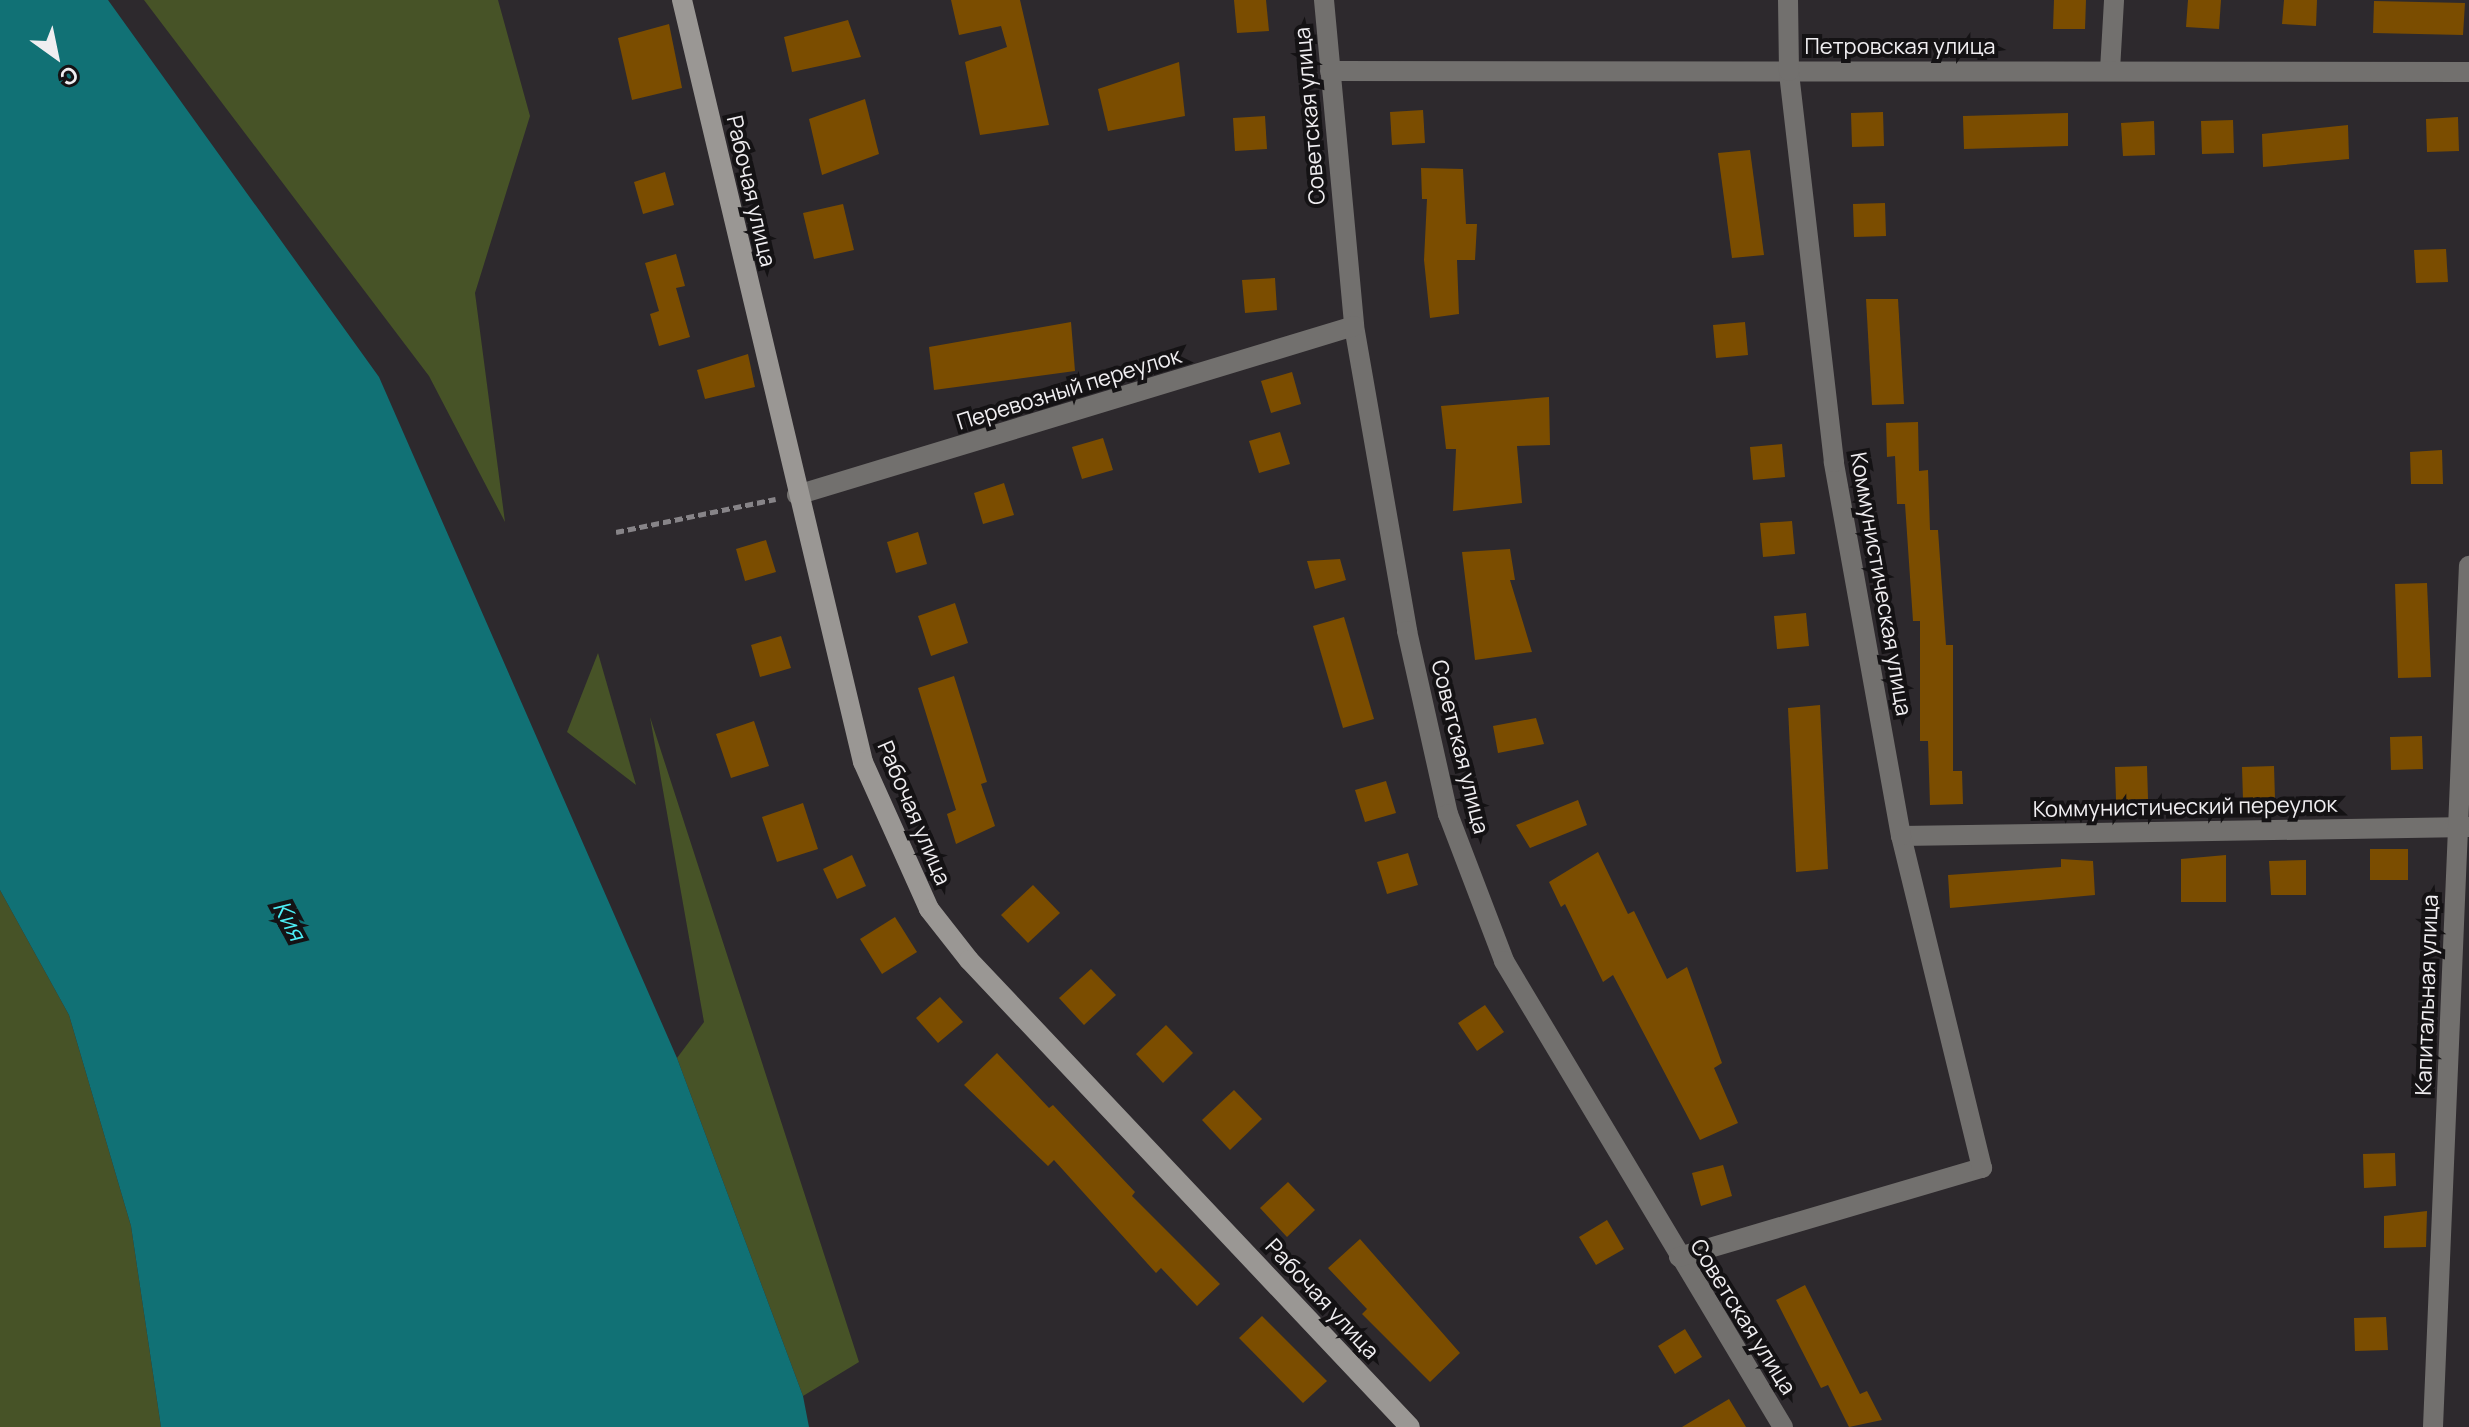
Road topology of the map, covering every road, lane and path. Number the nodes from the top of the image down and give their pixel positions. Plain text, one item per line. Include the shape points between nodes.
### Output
1 (682, 0) edge
2 (1324, 0) edge
3 (1788, 0) edge
4 (2114, 0) edge
5 (2110, 70) junction
6 (1330, 71) junction
7 (1789, 71) junction
8 (2469, 72) edge
9 (1354, 326) junction
10 (797, 495) junction
11 (616, 532) dead end
12 (2469, 566) edge
13 (2463, 827) edge
14 (1901, 836) junction
15 (1679, 1257) junction
16 (1410, 1427) edge
17 (1783, 1427) edge
18 (2433, 1427) edge

1 - 10 main road, Рабочая улица
2 - 6 street, Советская улица
3 - 7 street, Коммунистическая улица
4 - 5 street
5 - 7 street, Петровская улица
5 - 8 street, Петровская улица
6 - 7 street, Петровская улица
6 - 9 street, Советская улица
7 - 14 street, Коммунистическая улица via 1834,462
9 - 10 street, Перевозный переулок
9 - 15 street, Советская улица via 1407,631 1448,814 1504,961
10 - 11 path
10 - 16 main road, Рабочая улица via 863,762 929,909 979,970
12 - 13 street, Капитальная улица
13 - 14 street, Коммунистический переулок
13 - 18 street, Капитальная улица
14 - 15 street, Коммунистическая улица via 1982,1168
15 - 17 street, Советская улица

